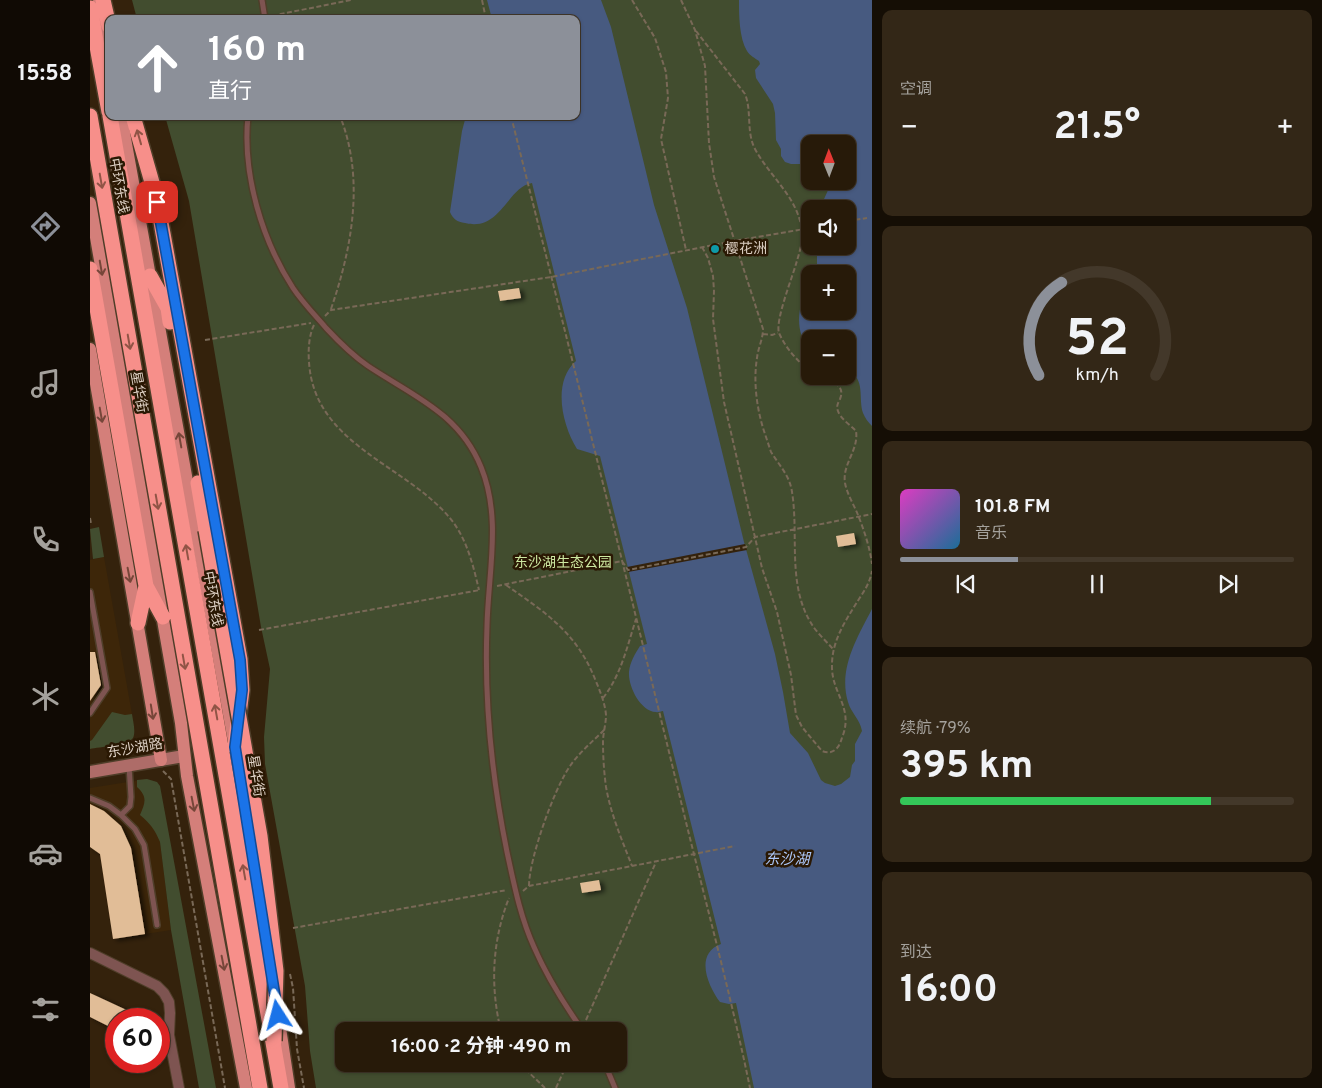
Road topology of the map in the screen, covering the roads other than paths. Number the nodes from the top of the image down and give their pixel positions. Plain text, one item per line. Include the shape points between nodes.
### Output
1 (96, 0) edge
2 (103, 0) edge
3 (262, 0) edge
4 (90, 8) edge
5 (106, 15) edge
6 (264, 15) edge
7 (105, 43) edge
8 (105, 90) edge
9 (90, 116) edge
10 (111, 120) edge
11 (122, 120) edge
12 (134, 120) edge
13 (248, 120) edge
14 (90, 203) edge
15 (90, 269) edge
16 (150, 276) junction
17 (90, 349) edge
18 (146, 586) junction
19 (90, 592) edge
20 (163, 617) junction
21 (138, 624) junction
22 (90, 714) edge
23 (235, 747) junction
24 (184, 756) junction
25 (161, 760) junction
26 (128, 766) junction
27 (90, 772) edge
28 (90, 798) edge
29 (121, 815) junction
30 (157, 925) dead end
31 (90, 953) edge
32 (576, 1022) edge
33 (274, 1041) junction
34 (607, 1072) edge
35 (179, 1088) edge
36 (246, 1088) edge
37 (260, 1088) edge
38 (282, 1088) edge
39 (290, 1088) edge
40 (614, 1088) edge

1 - 7 main road
2 - 5 highway
3 - 6 lane
4 - 8 highway
9 -> 37 highway, 中环东线
33 -> 10 highway, 中环东线, bridge
11 - 16 main road, 星华街
23 -> 12 highway via 242,673 154,186
13 - 32 lane via 249,170 254,195 273,250 293,288 346,350 422,398 454,424 481,468 491,509 486,652 493,773 500,816 517,898 533,945
14 -> 20 main road, 星华街
15 - 18 highway
23 -> 16 main road, 星华街
16 - 33 highway, bridge via 168,308 260,836 276,971
17 -> 21 main road
18 - 20 highway
18 - 21 highway
19 - 22 lane via 107,688
20 - 24 main road, 星华街
21 -> 25 main road
23 - 39 main road, 星华街
24 - 25 main road, 东沙湖路
24 -> 36 main road, 星华街
25 - 26 main road, 东沙湖路
26 - 27 main road, 东沙湖路
26 - 29 lane via 130,806
28 - 29 lane
29 - 30 lane via 135,829 144,845
31 - 35 street via 157,986 164,993 170,1008 169,1034
33 - 38 highway, 中环东线
34 - 40 lane

